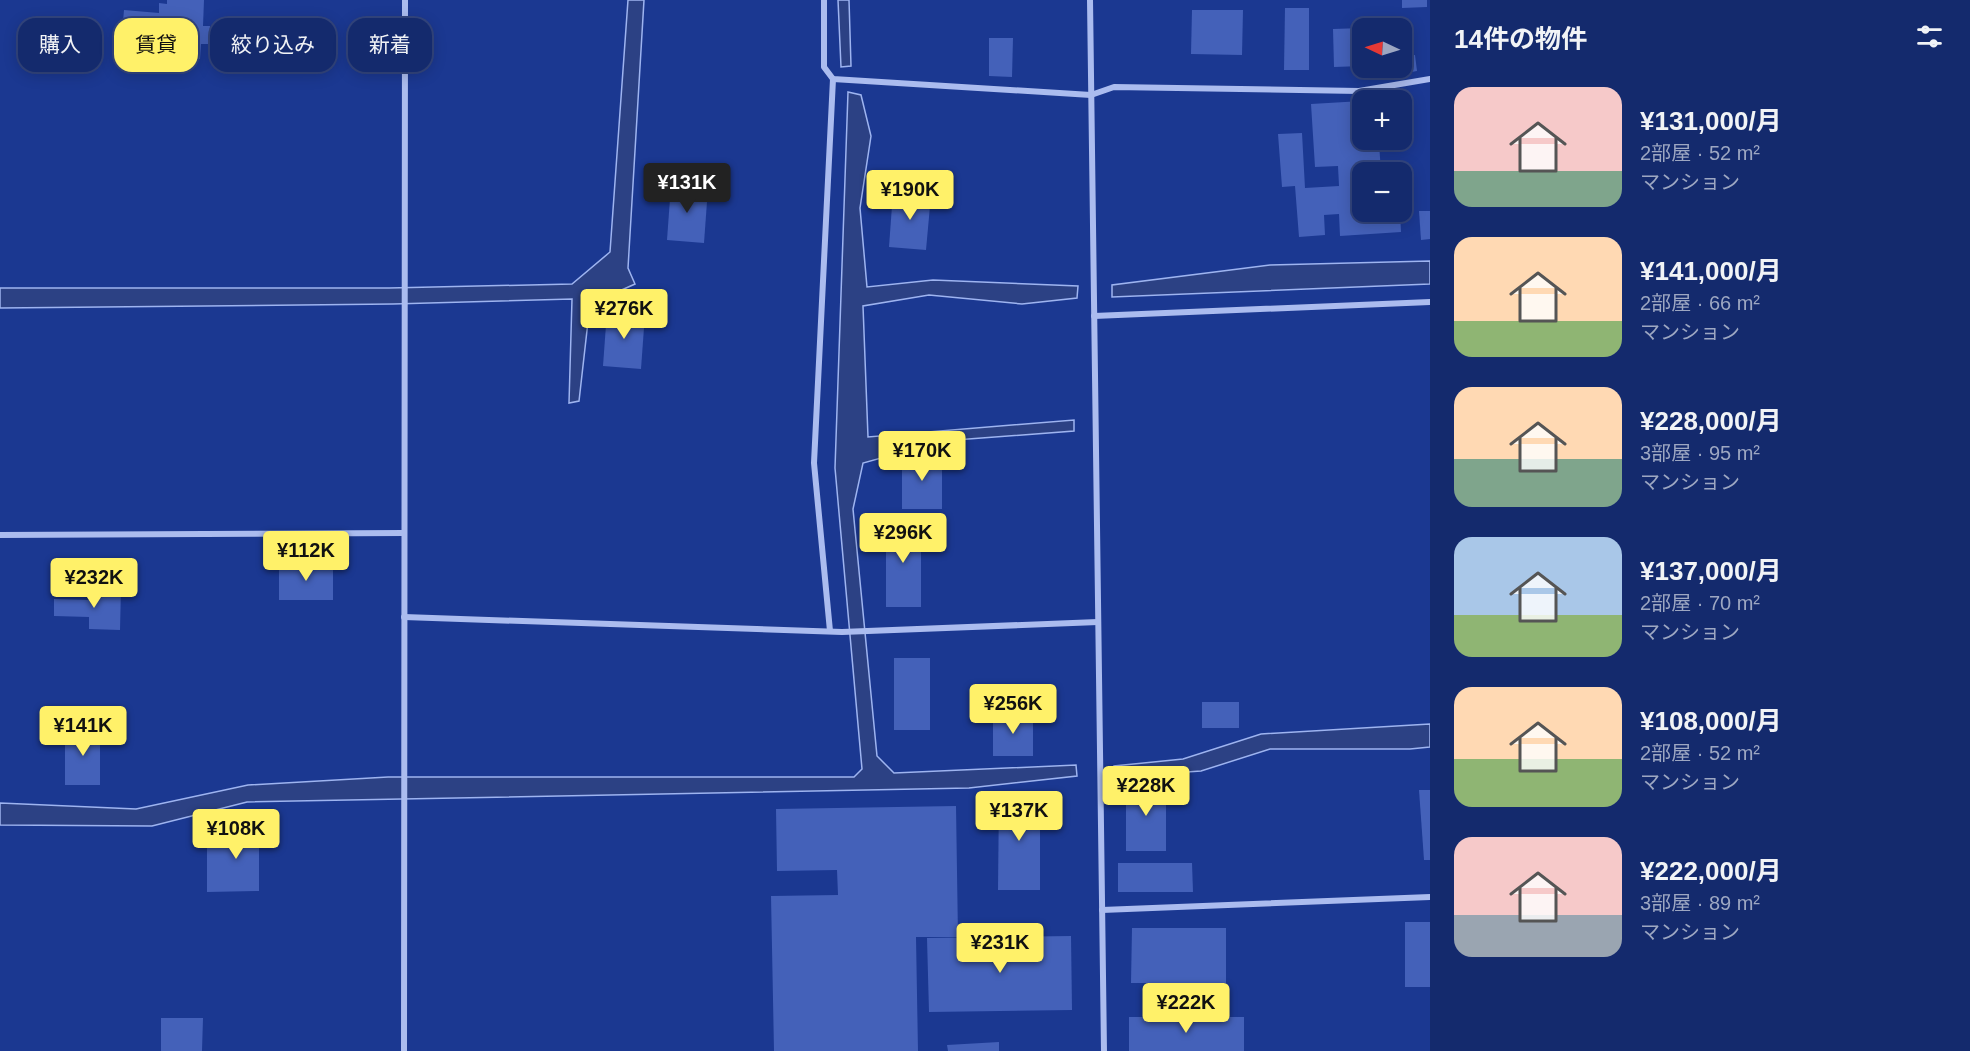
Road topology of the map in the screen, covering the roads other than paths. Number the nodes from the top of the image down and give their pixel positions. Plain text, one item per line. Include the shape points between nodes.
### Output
1 (405, 0) edge
2 (824, 0) edge
3 (1090, 0) edge
4 (833, 79) junction
5 (1430, 79) edge
6 (1091, 95) junction
7 (1430, 302) edge
8 (1094, 316) junction
9 (404, 533) junction
10 (0, 535) edge
11 (404, 617) junction
12 (1098, 622) junction
13 (830, 631) junction
14 (1430, 897) edge
15 (1102, 910) junction
16 (404, 1051) edge
17 (1104, 1051) edge

1 - 9 street
2 - 4 street via 824,67
3 - 6 street
4 - 6 street
4 - 13 street via 814,463
5 - 6 street via 1359,91 1114,87
6 - 8 street
7 - 8 street
8 - 12 street
9 - 10 street
9 - 11 street
11 - 13 street
11 - 16 street
12 - 13 street
12 - 15 street
14 - 15 street
15 - 17 street

